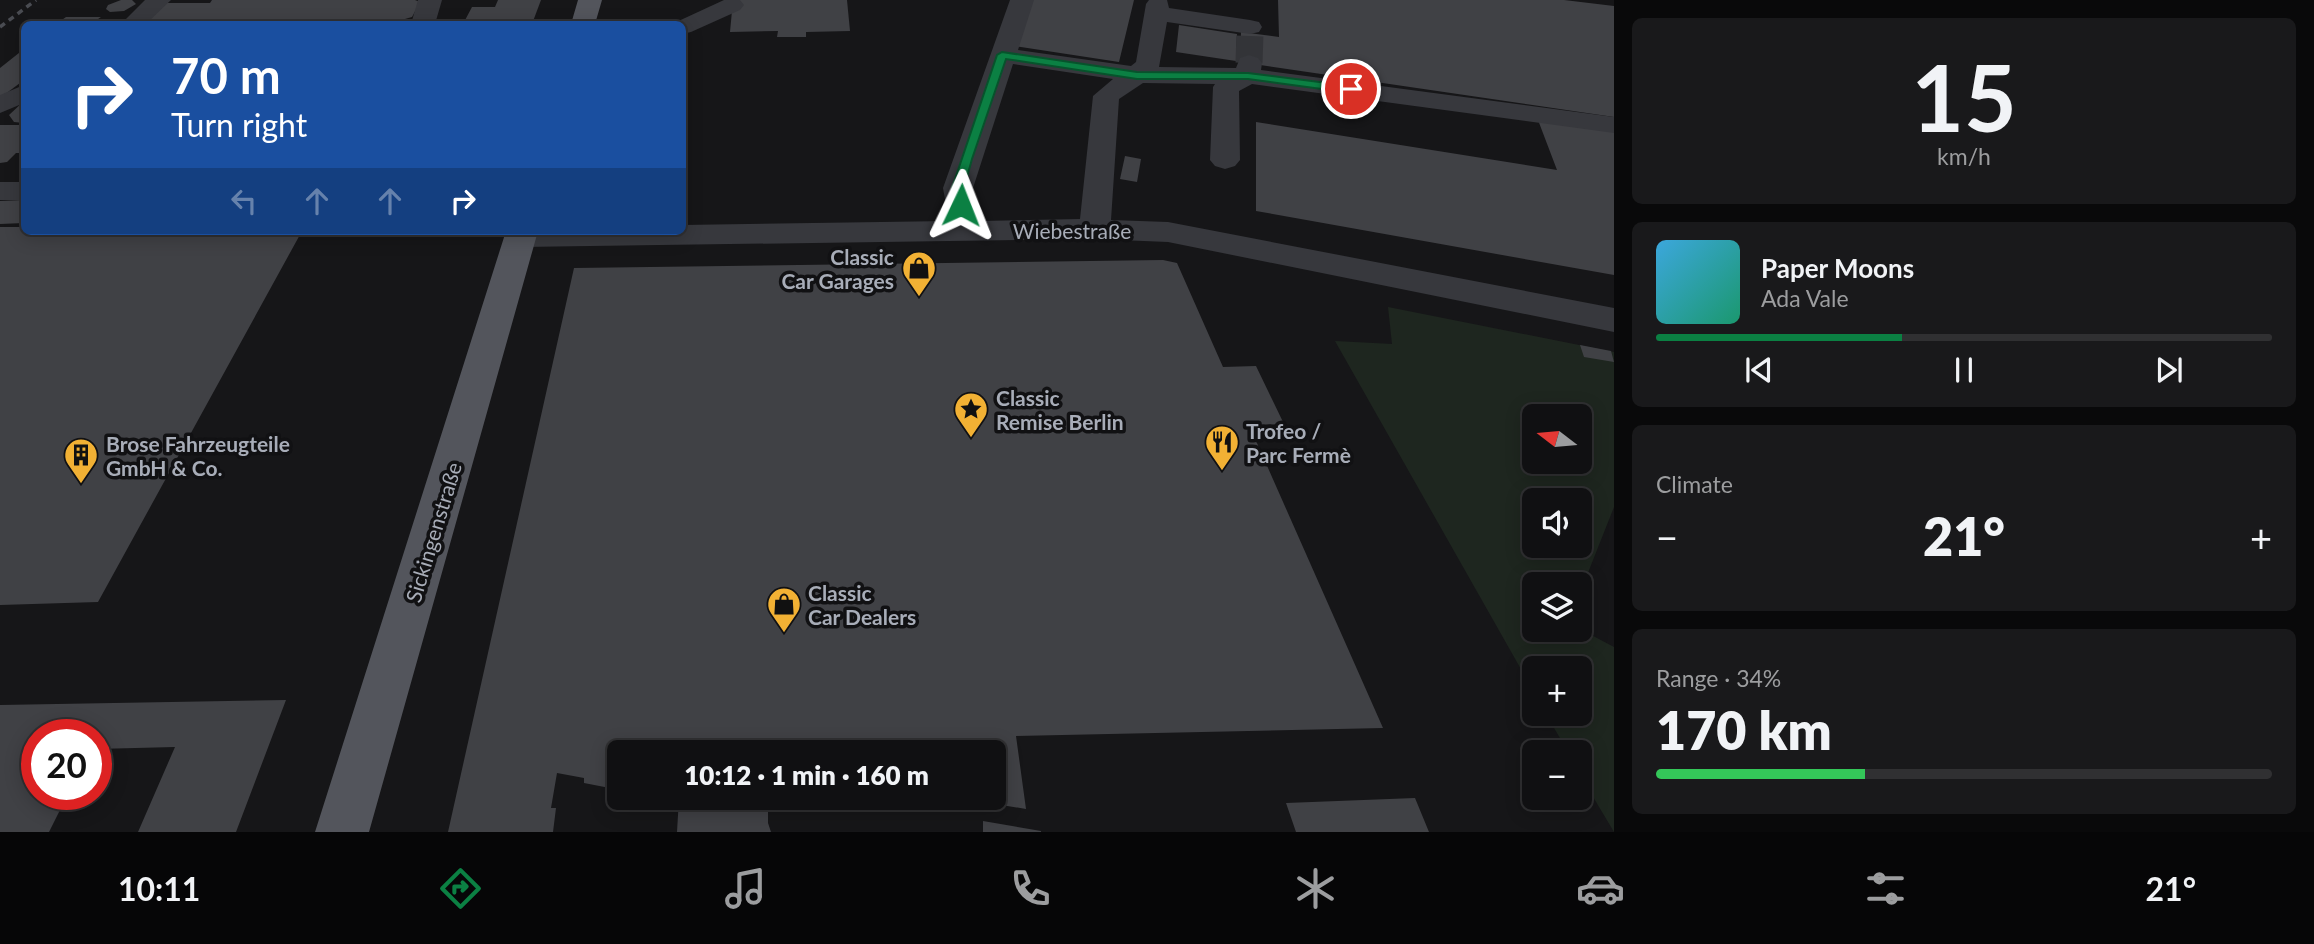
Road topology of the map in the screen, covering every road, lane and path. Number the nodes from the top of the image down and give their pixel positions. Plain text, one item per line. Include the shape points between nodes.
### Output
1 (159, 0) edge
2 (430, 0) edge
3 (590, 0) edge
4 (1022, 0) edge
5 (1250, 0) edge
6 (136, 21) edge
7 (424, 21) edge
8 (584, 21) edge
9 (686, 25) edge
10 (686, 32) edge
11 (1002, 55) junction
12 (1249, 69) junction
13 (1137, 75) junction
14 (21, 95) edge
15 (0, 106) edge
16 (1614, 125) edge
17 (1225, 160) dead end
18 (0, 173) edge
19 (21, 173) edge
20 (0, 191) edge
21 (21, 191) edge
22 (1095, 229) junction
23 (967, 230) junction
24 (686, 233) edge
25 (522, 235) edge
26 (1614, 320) edge
27 (342, 832) edge

1 - 6 street
2 - 7 street
3 - 8 main road
4 - 11 street
5 - 13 street via 1250,30 1157,9 1148,64
9 - 10 street via 732,13
11 - 13 street
11 - 23 street via 958,188
12 - 13 street
12 - 16 street
12 - 17 street via 1226,87
13 - 22 street via 1106,96
14 - 15 street
18 - 19 street
20 - 21 street
22 - 23 street, Wiebestraße
22 - 26 street, Wiebestraße via 1168,232
23 - 24 street, Wiebestraße
25 - 27 main road, Sickingenstraße

